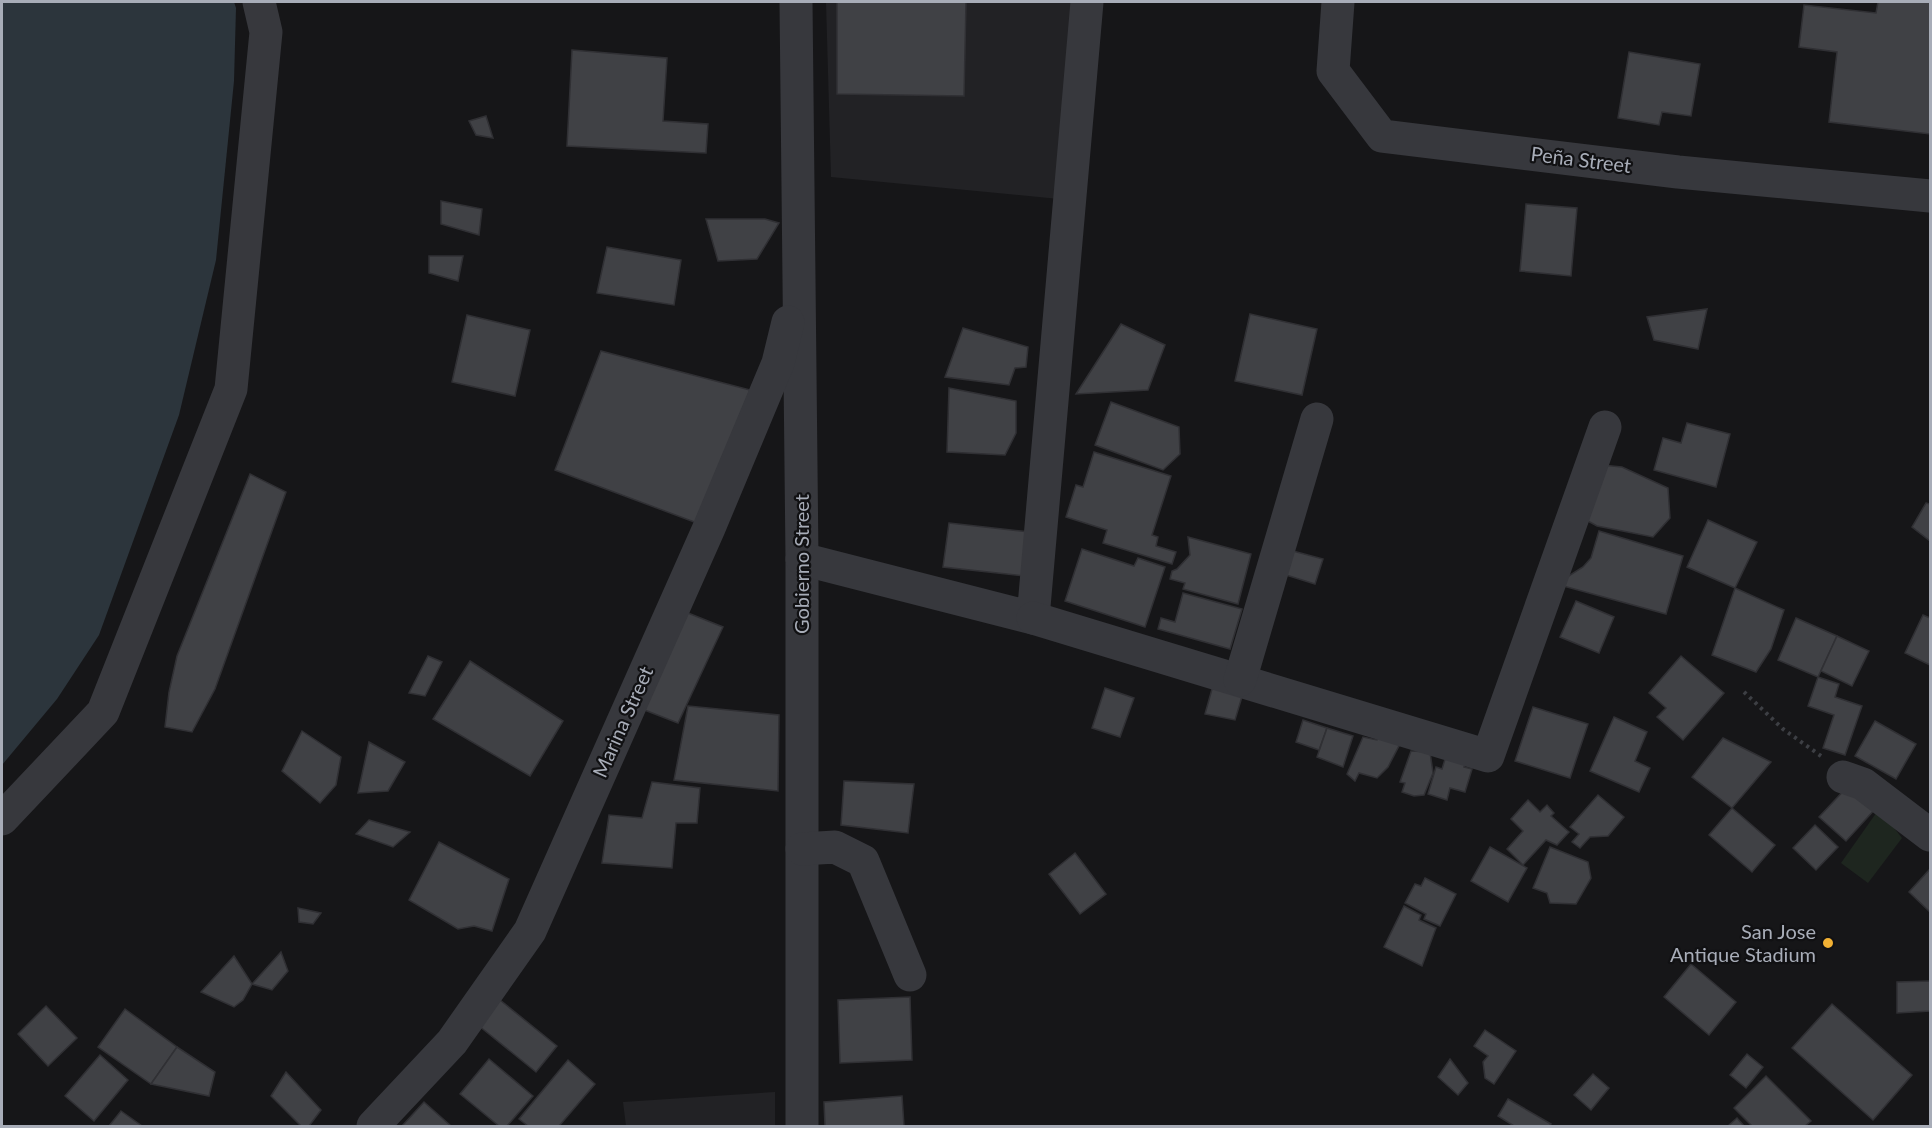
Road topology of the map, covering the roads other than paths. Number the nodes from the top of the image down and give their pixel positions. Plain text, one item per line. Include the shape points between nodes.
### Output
1 (259, 2) edge
2 (796, 2) edge
3 (1087, 2) edge
4 (1338, 2) edge
5 (1930, 196) edge
6 (799, 277) junction
7 (1317, 418) dead end
8 (1605, 427) dead end
9 (802, 559) junction
10 (1033, 618) junction
11 (1240, 680) junction
12 (1843, 777) road end
13 (2, 819) edge
14 (1930, 835) edge
15 (802, 849) junction
16 (910, 975) dead end
17 (373, 1126) edge
18 (802, 1126) edge

1 - 13 street via 266,32 231,389 103,712
2 - 6 street, Gobierno Street
3 - 10 street
4 - 5 street, Peña Street via 1333,71 1382,136 1678,172
6 - 9 street, Gobierno Street
6 - 17 street, Marina Street via 778,363 530,931 452,1042
7 - 11 street
8 - 11 street via 1488,756
9 - 10 street
9 - 15 street, Gobierno Street
10 - 11 street
12 - 14 street via 1863,784
15 - 16 street via 835,848 863,861
15 - 18 street, Gobierno Street

